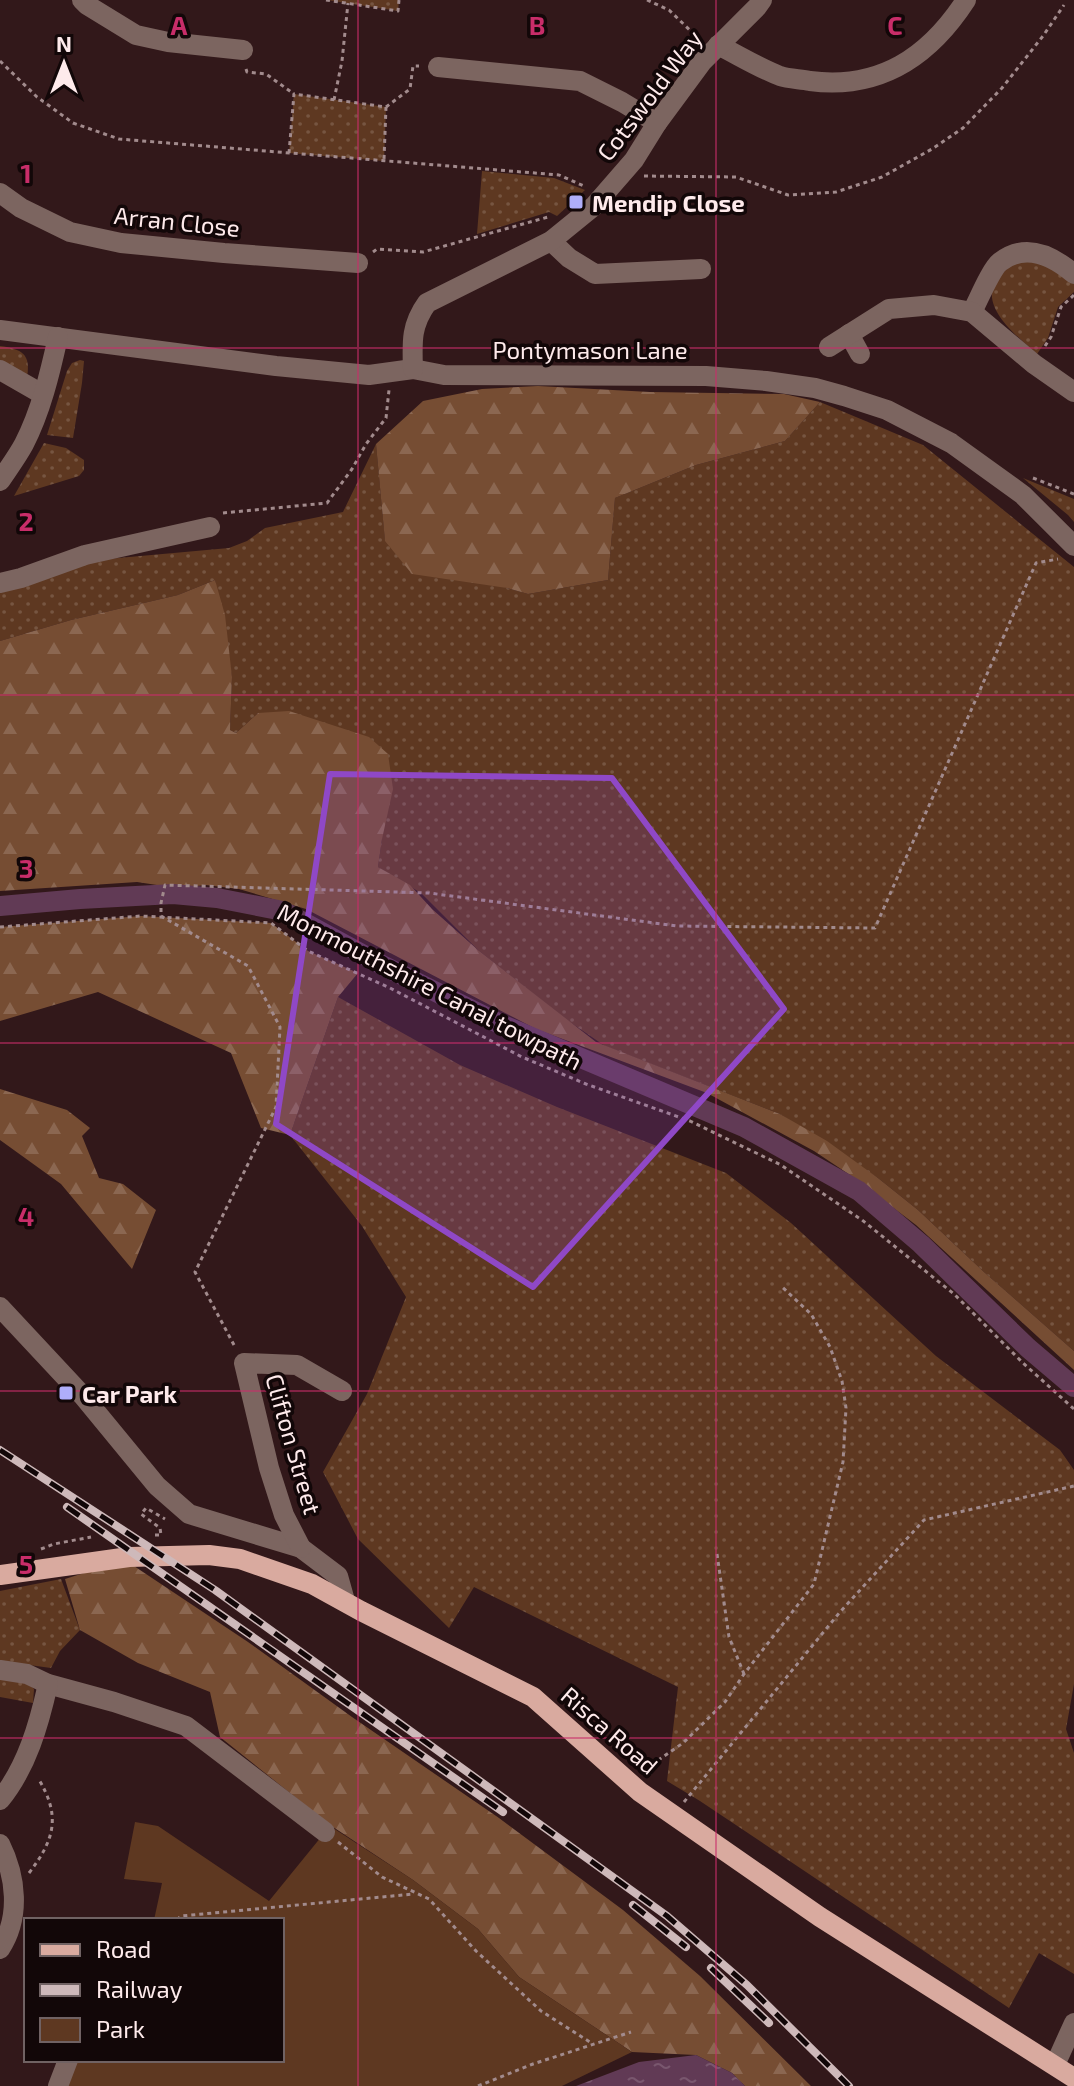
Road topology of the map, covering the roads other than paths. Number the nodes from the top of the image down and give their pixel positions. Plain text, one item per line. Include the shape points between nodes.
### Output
1 (82, 0) edge
2 (762, 0) edge
3 (966, 0) edge
4 (716, 49) junction
5 (243, 50) road end
6 (438, 67) road end
7 (657, 123) junction
8 (0, 193) edge
9 (551, 241) junction
10 (358, 263) road end
11 (701, 269) dead end
12 (1074, 274) edge
13 (972, 312) junction
14 (0, 330) edge
15 (849, 334) junction
16 (58, 337) junction
17 (829, 347) dead end
18 (860, 354) dead end
19 (413, 369) junction
20 (0, 370) edge
21 (1074, 392) edge
22 (42, 394) junction
23 (0, 481) edge
24 (210, 527) road end
25 (1068, 552) edge
26 (0, 583) edge
27 (0, 1307) edge
28 (342, 1391) dead end
29 (301, 1548) junction
30 (0, 1575) edge
31 (345, 1601) junction
32 (0, 1670) edge
33 (48, 1684) junction
34 (0, 1800) edge
35 (325, 1832) road end
36 (0, 1844) edge
37 (0, 1949) edge
38 (1074, 2023) edge
39 (67, 2062) edge
40 (1055, 2065) junction
41 (1074, 2078) edge
42 (58, 2086) edge

1 - 5 street via 136,35
2 - 4 street, Cotswold Way
3 - 4 street via 915,58 870,80 832,84 782,77
4 - 7 street, Cotswold Way
6 - 7 street via 580,81
7 - 9 street, Cotswold Way via 621,176
8 - 10 street, Arran Close via 70,232 121,243
9 - 11 street via 595,274
9 - 19 street, Cotswold Way via 427,303 416,318
12 - 13 street via 1048,255 1013,256 998,263
13 - 15 street via 934,305 889,309
13 - 21 street
14 - 16 street, Pontymason Lane
15 - 17 street
15 - 18 street
16 - 19 street, Pontymason Lane via 369,375
16 - 22 street
19 - 25 street, Pontymason Lane via 444,375 706,376 844,396 887,410 951,443 1023,495
20 - 22 street
22 - 23 street via 24,444
24 - 26 street via 85,555
27 - 29 street via 157,1486 189,1514
28 - 29 street, Clifton Street via 297,1365 244,1363 280,1504
29 - 31 street via 338,1576
30 - 31 main road, Risca Road via 129,1557 209,1555 275,1570
31 - 40 main road, Risca Road via 533,1697 640,1792 820,1917
32 - 33 street
33 - 34 street via 23,1761
33 - 35 street via 186,1726
36 - 37 street via 14,1891 12,1921
38 - 40 street
39 - 42 street
40 - 41 main road, Risca Road

